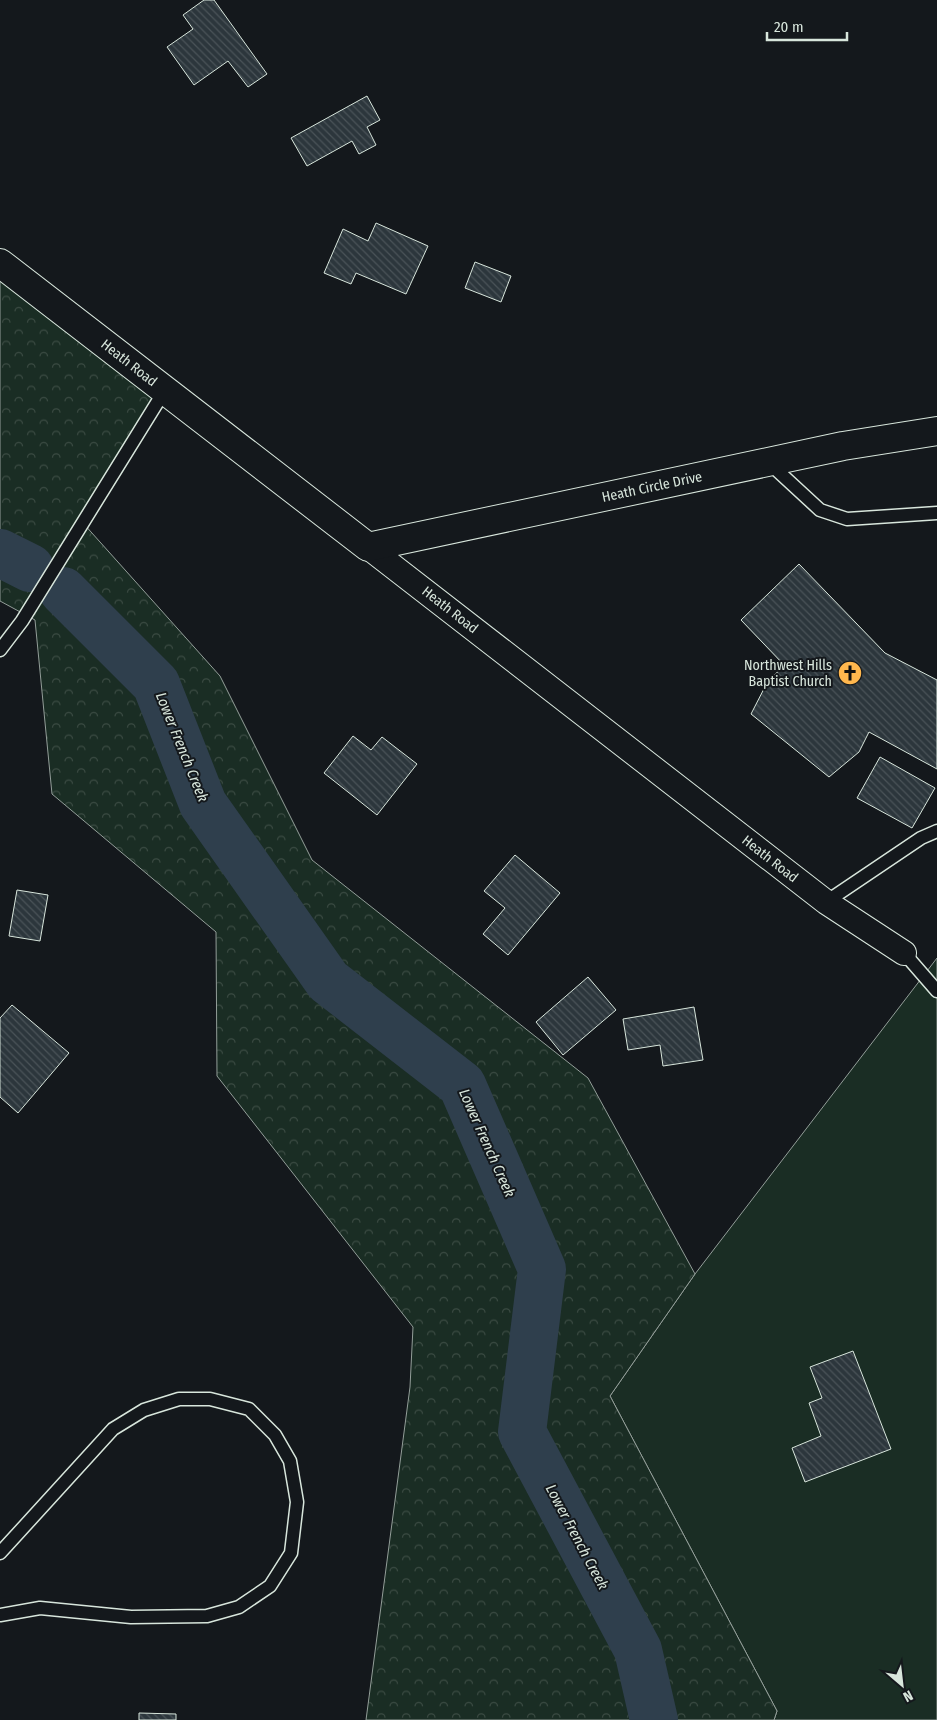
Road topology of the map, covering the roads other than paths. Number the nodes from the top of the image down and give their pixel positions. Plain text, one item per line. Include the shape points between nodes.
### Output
1 (0, 263) edge
2 (165, 390) junction
3 (937, 431) edge
4 (768, 462) junction
5 (937, 513) edge
6 (368, 547) junction
7 (0, 650) edge
8 (937, 831) edge
9 (826, 902) junction
10 (904, 953) joint
11 (937, 990) edge
12 (0, 1554) edge
13 (0, 1615) edge

1 - 2 street, Heath Road
2 - 6 street, Heath Road
2 - 7 lane via 22,621
3 - 4 street, Heath Circle Drive
4 - 5 lane via 820,510 847,520
4 - 6 street, Heath Circle Drive
6 - 9 street, Heath Road
8 - 9 lane
9 - 10 street, Heath Road
10 - 11 lane
12 - 13 lane via 113,1429 144,1410 179,1399 210,1399 249,1409 275,1435 290,1461 297,1502 290,1553 270,1586 239,1607 207,1616 131,1617 40,1608

